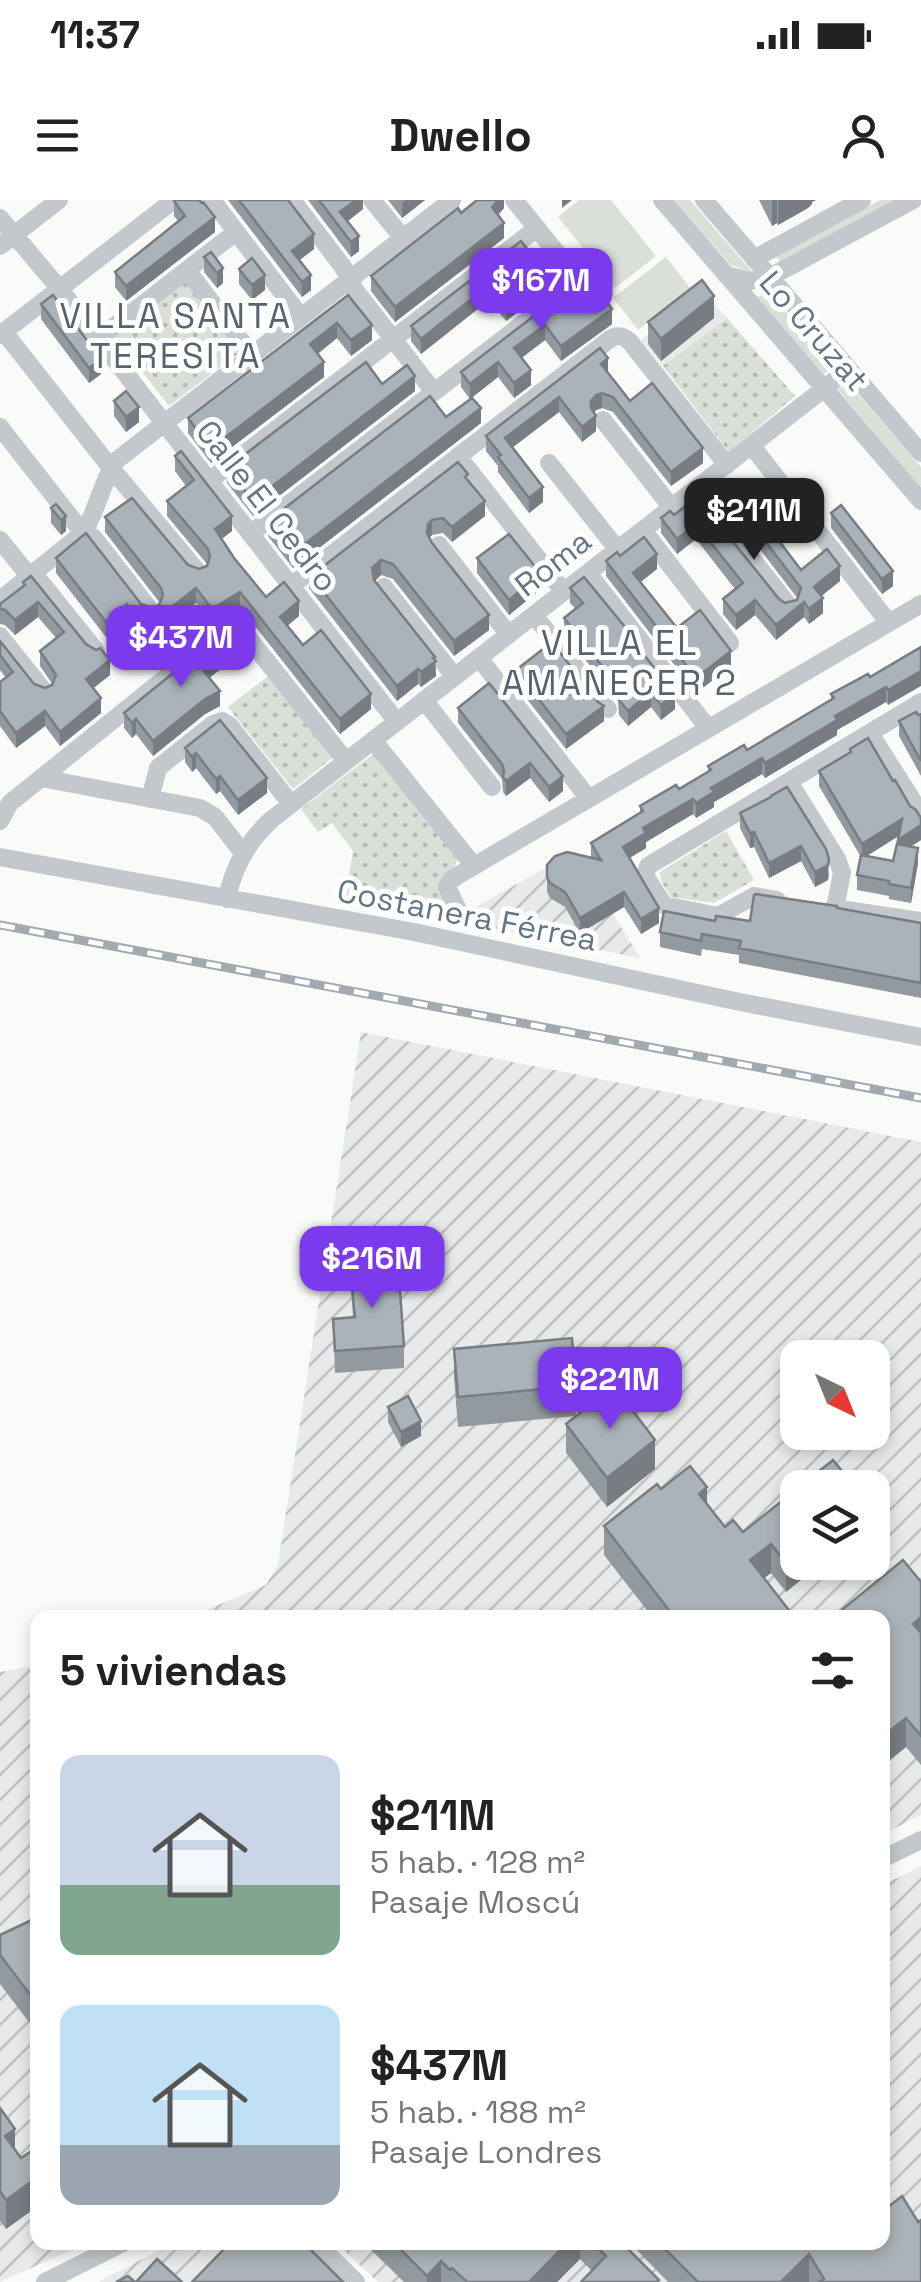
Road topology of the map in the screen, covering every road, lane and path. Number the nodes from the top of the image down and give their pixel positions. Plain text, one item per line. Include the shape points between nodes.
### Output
1 (58, 200) edge
2 (174, 200) edge
3 (212, 200) edge
4 (292, 200) edge
5 (372, 200) edge
6 (452, 200) edge
7 (514, 200) edge
8 (662, 200) edge
9 (704, 200) edge
10 (862, 200) edge
11 (912, 200) edge
12 (0, 218) edge
13 (537, 228) junction
14 (236, 232) junction
15 (403, 238) junction
16 (7, 240) edge
17 (754, 259) junction
18 (187, 270) junction
19 (726, 276) junction
20 (770, 277) junction
21 (350, 280) junction
22 (59, 288) junction
23 (301, 317) junction
24 (2, 334) edge
25 (98, 339) junction
26 (393, 339) junction
27 (252, 355) junction
28 (849, 369) junction
29 (824, 390) junction
30 (434, 392) junction
31 (603, 420) dead end
32 (164, 423) junction
33 (0, 427) edge
34 (752, 446) junction
35 (921, 453) edge
36 (458, 456) junction
37 (549, 464) dead end
38 (727, 465) junction
39 (111, 468) junction
40 (209, 481) junction
41 (697, 489) junction
42 (921, 500) edge
43 (672, 508) junction
44 (643, 530) junction
45 (83, 533) junction
46 (250, 534) junction
47 (0, 540) edge
48 (439, 545) edge
49 (618, 550) junction
50 (198, 572) edge
51 (588, 573) junction
52 (32, 576) junction
53 (291, 586) junction
54 (384, 587) edge
55 (564, 592) junction
56 (0, 600) edge
57 (921, 604) edge
58 (790, 606) edge
59 (151, 611) edge
60 (534, 615) junction
61 (888, 622) junction
62 (509, 635) junction
63 (0, 636) edge
64 (730, 644) edge
65 (96, 651) edge
66 (479, 658) junction
67 (454, 677) junction
68 (44, 691) edge
69 (424, 700) junction
70 (921, 702) edge
71 (608, 709) edge
72 (397, 722) junction
73 (708, 728) junction
74 (870, 733) junction
75 (374, 740) junction
76 (346, 761) junction
77 (41, 778) junction
78 (789, 782) junction
79 (492, 787) dead end
80 (589, 798) junction
81 (150, 799) junction
82 (290, 804) junction
83 (921, 814) edge
84 (0, 821) edge
85 (244, 852) junction
86 (0, 856) edge
87 (474, 866) junction
88 (227, 899) junction
89 (818, 906) junction
90 (458, 910) dead end
91 (921, 920) edge
92 (921, 1036) edge
93 (921, 1840) edge
94 (890, 1855) edge
95 (108, 2250) edge
96 (323, 2250) edge
97 (45, 2282) edge
98 (356, 2282) edge

1 - 16 street
2 - 22 street
3 - 14 street
4 - 21 street
5 - 15 street
6 - 15 street
7 - 13 street
8 - 19 street, Lo Cruzat
9 - 17 street, Lo Cruzat
10 - 17 street
11 - 20 street
12 - 16 street, Calle El Cedro
13 - 26 street
13 - 30 street via 570,269 569,288
14 - 18 street
14 - 23 street
15 - 21 street
16 - 22 street, Calle El Cedro
17 - 20 street, Lo Cruzat
18 - 25 street
18 - 27 street
19 - 20 street via 750,282
19 - 29 street, Lo Cruzat
20 - 28 street, Lo Cruzat
21 - 23 street
21 - 26 street
22 - 24 street
22 - 25 street, Calle El Cedro
23 - 27 street
24 - 39 street
25 - 32 street, Calle El Cedro
26 - 30 street
26 - 40 street
27 - 32 street
28 - 29 street, Roma
28 - 35 street, Lo Cruzat
29 - 34 street, Roma
29 - 42 street, Lo Cruzat
30 - 46 street
31 - 43 street
32 - 39 street
32 - 40 street, Calle El Cedro
33 - 45 street
34 - 38 street, Roma
34 - 61 street
36 - 38 street via 617,336 632,343
36 - 53 street
36 - 55 street
37 - 49 street
38 - 41 street, Roma
39 - 45 street
39 - 50 street
40 - 46 street, Calle El Cedro
41 - 43 street, Roma
41 - 58 street
43 - 44 street, Roma
44 - 49 street, Roma
44 - 64 street
45 - 52 street
45 - 59 street via 94,538
46 - 53 street, Calle El Cedro
47 - 52 street
48 - 62 street
49 - 51 street, Roma
51 - 55 street, Roma
51 - 73 street
52 - 56 street
52 - 65 street
53 - 72 street, Calle El Cedro
54 - 67 street
55 - 60 street, Roma
57 - 61 street
60 - 62 street, Roma
60 - 71 street
61 - 73 street
62 - 66 street, Roma
63 - 68 street
66 - 67 street, Roma
66 - 80 street
67 - 69 street, Roma
69 - 72 street, Roma
69 - 79 street
70 - 74 street
72 - 75 street, Roma
73 - 80 street
74 - 78 street
74 - 83 street
75 - 76 street, Roma
75 - 87 street
76 - 77 street via 235,627
76 - 82 street, Roma
77 - 81 street
77 - 84 street via 10,803
78 - 89 street via 842,873
78 - 89 street via 648,866 645,876 664,904 718,916 754,896
80 - 87 street
81 - 82 street via 158,768 222,721
81 - 85 street via 206,810
82 - 85 street, Roma
85 - 88 street, Roma
86 - 88 street, Costanera Férrea
87 - 90 street via 448,884
88 - 92 street, Costanera Férrea
89 - 91 street
93 - 94 street
95 - 97 street
96 - 98 street

